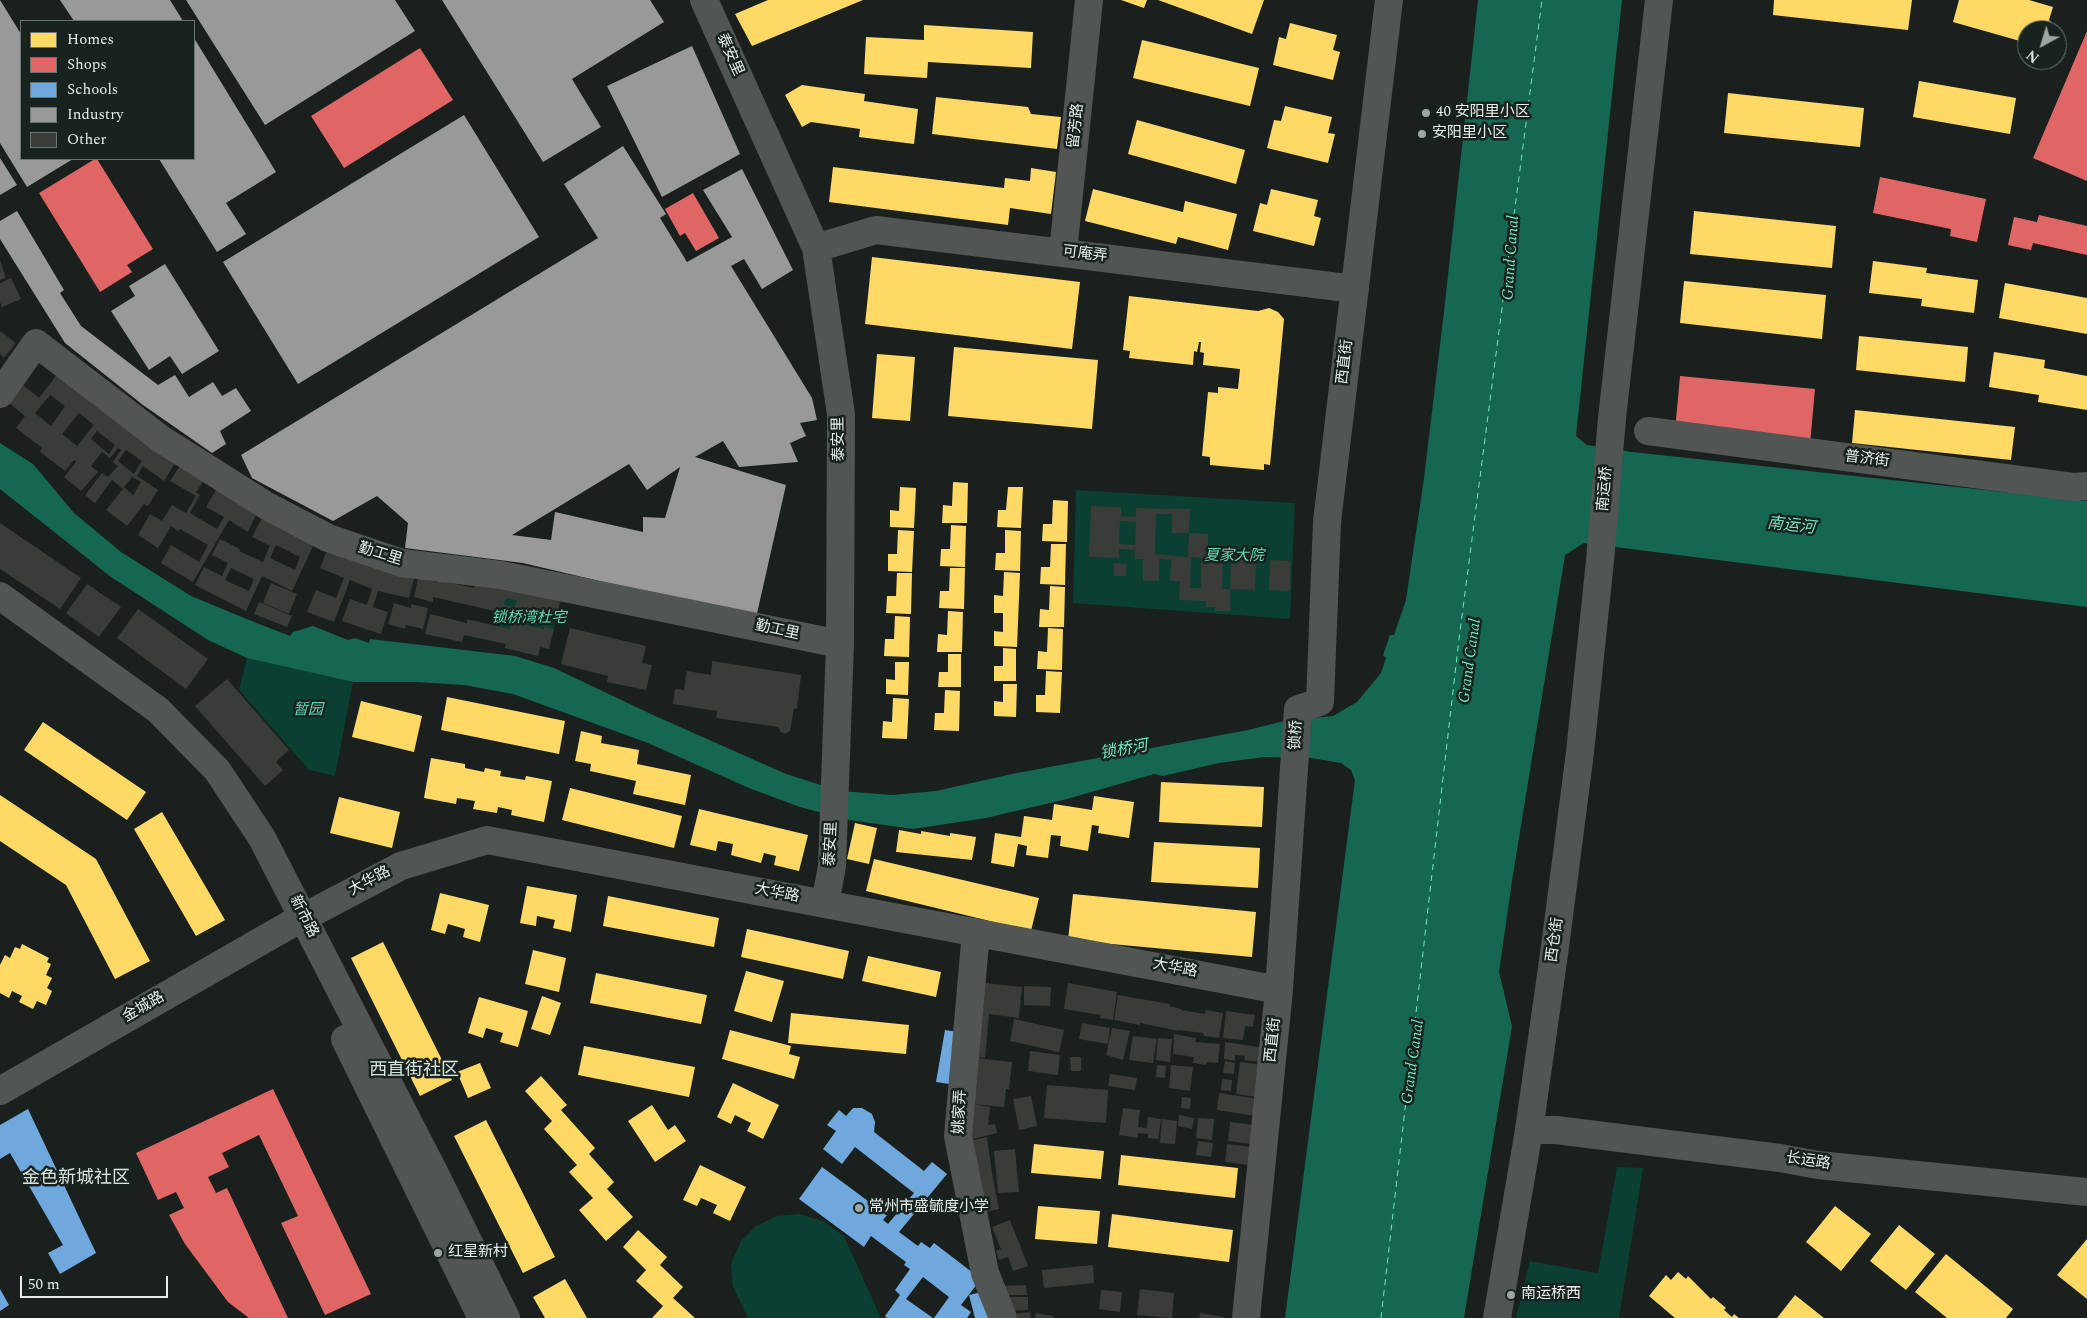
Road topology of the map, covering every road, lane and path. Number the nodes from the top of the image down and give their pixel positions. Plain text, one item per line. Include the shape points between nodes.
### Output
1 (704, 0) edge
2 (1089, 0) edge
3 (1389, 0) edge
4 (1659, 0) edge
5 (816, 248) junction
6 (1062, 252) junction
7 (1355, 289) junction
8 (0, 394) edge
9 (1648, 431) dead end
10 (2087, 486) edge
11 (1600, 561) joint
12 (0, 596) edge
13 (0, 615) edge
14 (840, 644) junction
15 (1298, 709) joint
16 (1295, 761) joint
17 (826, 904) junction
18 (296, 921) junction
19 (976, 932) junction
20 (1279, 990) junction
21 (0, 1091) edge
22 (1529, 1130) junction
23 (2087, 1192) edge
24 (482, 1318) edge
25 (506, 1318) edge
26 (1003, 1318) edge
27 (1246, 1318) edge
28 (1497, 1318) edge

1 - 5 street, 泰安里
2 - 6 street, 留芳路
3 - 7 street, 西直街
4 - 11 street, 南运桥 via 1612,418
5 - 6 street, 可庵弄 via 876,230
5 - 14 street, 泰安里 via 841,414
6 - 7 street, 可庵弄
7 - 15 street, 西直街 via 1327,522 1320,702
8 - 14 street, 勤工里 via 36,343 161,439 267,506 328,538 402,563 501,575
9 - 10 street, 普济街 via 2073,487
11 - 22 street, 西仓街 via 1580,752
12 - 18 street, 新市路 via 158,710 217,770 262,838
13 - 18 street, 新市路 via 168,739 234,822
14 - 17 street, 泰安里 via 832,866
15 - 16 street, 锁桥
16 - 20 street, 西直街
17 - 18 street, 大华路 via 487,840 401,866
17 - 19 street, 大华路
18 - 21 street, 金城路
18 - 24 street, 新市路
18 - 25 street, 新市路 via 435,1174
19 - 20 street, 大华路
19 - 26 street, 姚家弄 via 958,1136 985,1274
20 - 27 street, 西直街
22 - 23 street, 长运路 via 1556,1130 1818,1165
22 - 28 street, 西仓街

